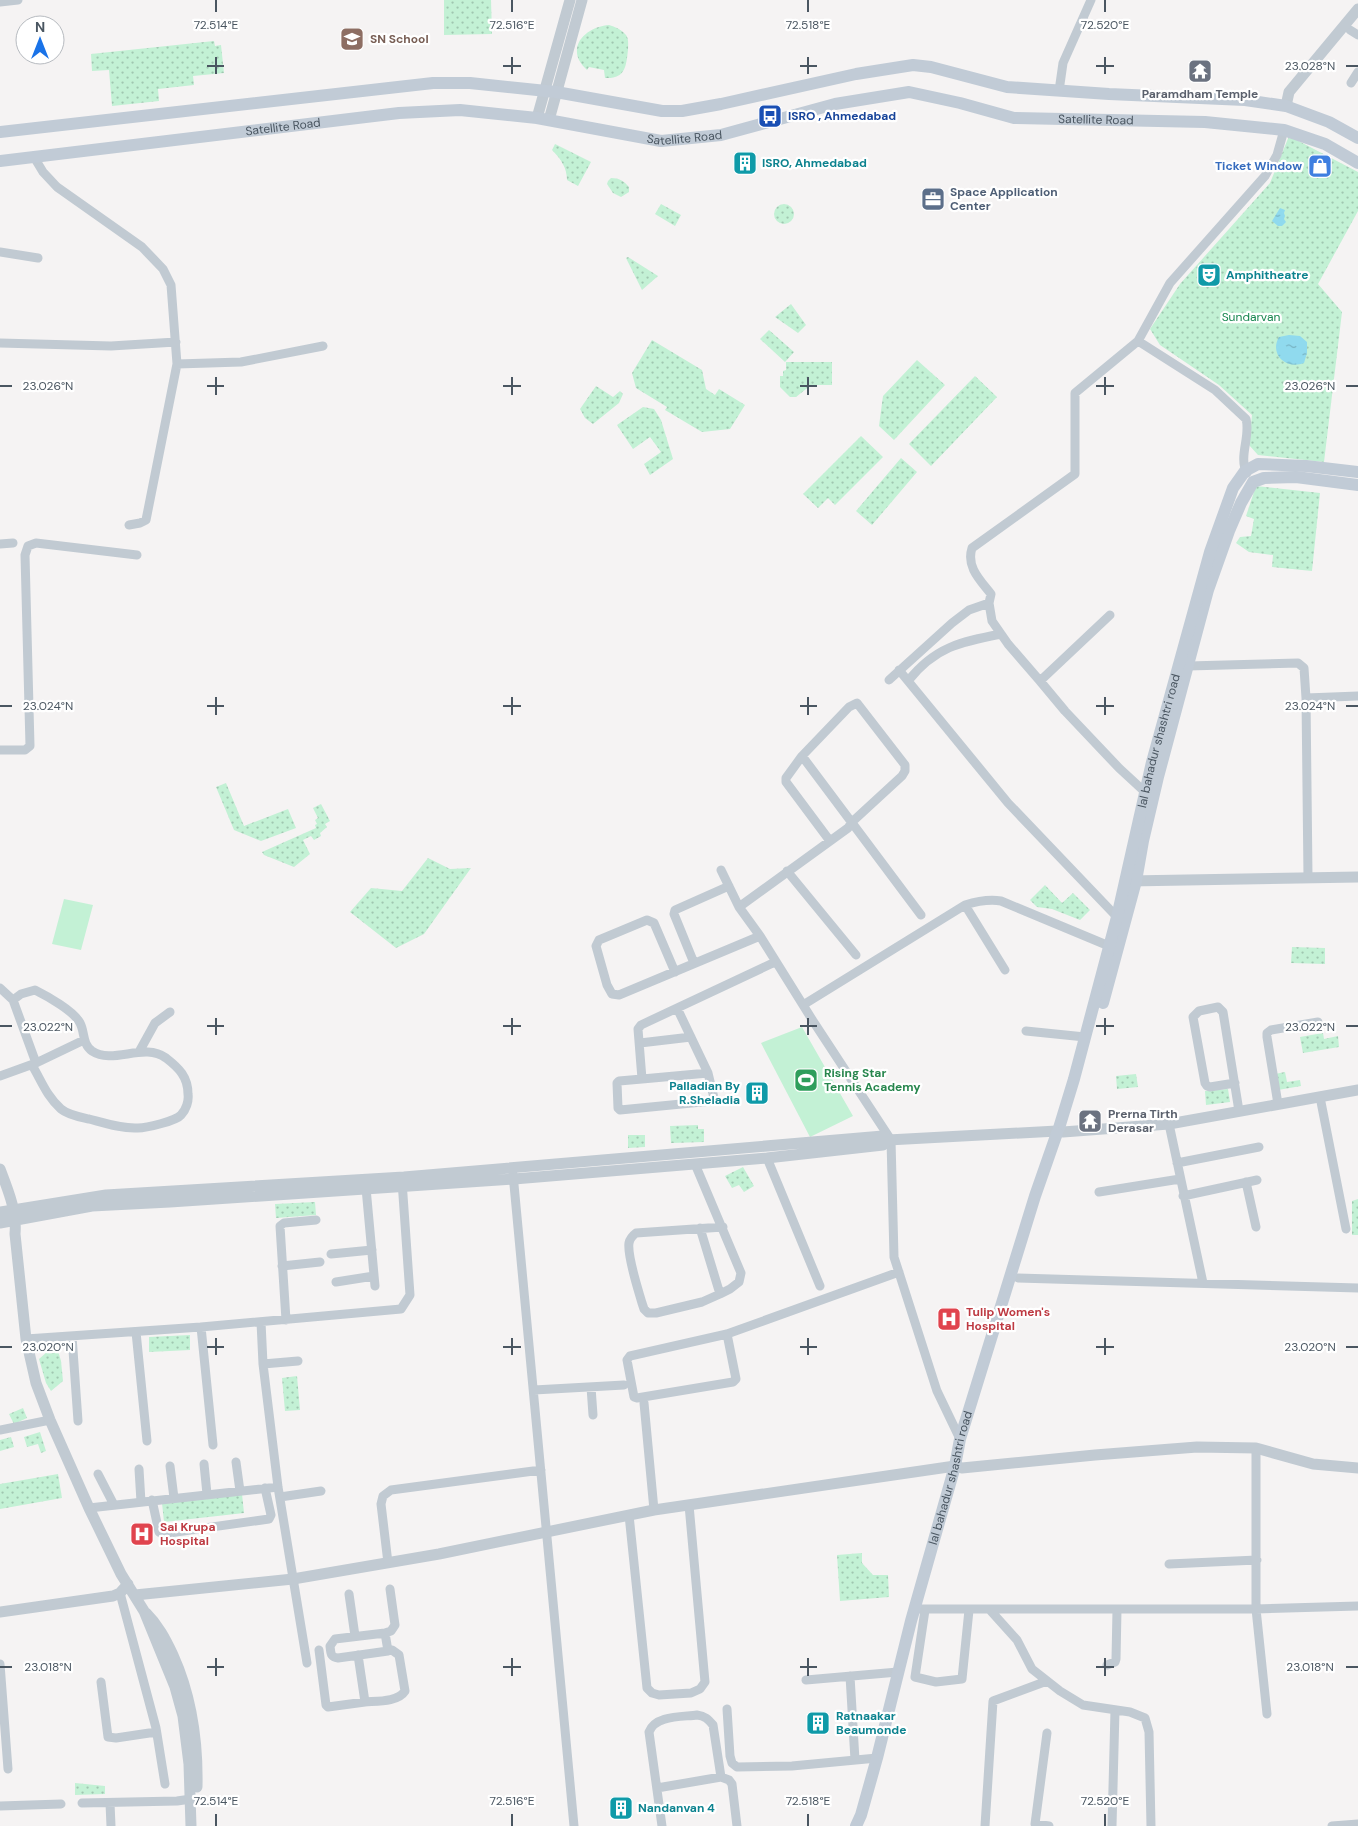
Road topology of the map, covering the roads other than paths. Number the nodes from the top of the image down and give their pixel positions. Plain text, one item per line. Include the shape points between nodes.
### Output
1 (18, 0) edge
2 (570, 0) edge
3 (582, 0) edge
4 (1091, 0) edge
5 (0, 2) edge
6 (1358, 8) edge
7 (1358, 72) edge
8 (1351, 83) dead end
9 (1059, 91) junction
10 (550, 92) junction
11 (1286, 106) junction
12 (543, 119) junction
13 (1284, 130) junction
14 (0, 132) edge
15 (1358, 138) edge
16 (34, 157) junction
17 (0, 160) edge
18 (1358, 163) edge
19 (0, 252) edge
20 (38, 258) dead end
21 (1138, 341) junction
22 (176, 342) junction
23 (0, 343) edge
24 (323, 346) dead end
25 (177, 364) junction
26 (1245, 471) junction
27 (1358, 472) edge
28 (1253, 482) junction
29 (1358, 485) edge
30 (129, 525) dead end
31 (13, 543) dead end
32 (0, 544) edge
33 (137, 555) dead end
34 (989, 603) junction
35 (1110, 615) dead end
36 (1001, 634) junction
37 (1188, 666) junction
38 (899, 670) junction
39 (889, 680) dead end
40 (908, 681) junction
41 (1040, 681) junction
42 (1358, 696) edge
43 (1306, 698) junction
44 (0, 750) edge
45 (802, 756) junction
46 (1145, 792) junction
47 (852, 822) junction
48 (830, 841) junction
49 (721, 870) dead end
50 (788, 871) junction
51 (1308, 877) junction
52 (1358, 877) edge
53 (1130, 881) junction
54 (729, 886) junction
55 (965, 905) junction
56 (739, 906) junction
57 (921, 916) dead end
58 (1117, 917) junction
59 (760, 936) junction
60 (1109, 946) junction
61 (856, 955) dead end
62 (776, 962) junction
63 (694, 963) junction
64 (1006, 970) dead end
65 (674, 972) junction
66 (0, 988) edge
67 (14, 1000) junction
68 (803, 1005) junction
69 (678, 1008) junction
70 (170, 1012) dead end
71 (1318, 1022) dead end
72 (1026, 1031) dead end
73 (691, 1037) junction
74 (1085, 1037) junction
75 (84, 1040) junction
76 (640, 1043) junction
77 (139, 1052) junction
78 (34, 1064) junction
79 (708, 1072) junction
80 (0, 1076) edge
81 (642, 1079) junction
82 (1235, 1083) junction
83 (1358, 1090) edge
84 (1320, 1097) junction
85 (1278, 1104) junction
86 (1239, 1111) junction
87 (1169, 1124) junction
88 (1060, 1131) junction
89 (889, 1140) junction
90 (1259, 1147) dead end
91 (767, 1158) junction
92 (1177, 1163) junction
93 (695, 1164) junction
94 (0, 1169) edge
95 (513, 1173) junction
96 (1180, 1179) junction
97 (1257, 1180) dead end
98 (402, 1182) junction
99 (1246, 1182) junction
100 (366, 1188) junction
101 (1098, 1192) dead end
102 (1183, 1196) junction
103 (15, 1215) junction
104 (1, 1216) edge
105 (316, 1220) dead end
106 (722, 1227) junction
107 (1256, 1227) dead end
108 (700, 1228) junction
109 (1346, 1230) dead end
110 (15, 1234) junction
111 (372, 1250) junction
112 (331, 1254) dead end
113 (320, 1262) dead end
114 (282, 1266) junction
115 (899, 1272) junction
116 (374, 1276) junction
117 (1018, 1278) junction
118 (336, 1282) dead end
119 (1203, 1283) junction
120 (374, 1286) dead end
121 (820, 1286) dead end
122 (1358, 1288) edge
123 (720, 1294) junction
124 (286, 1320) junction
125 (261, 1322) junction
126 (201, 1327) junction
127 (136, 1332) junction
128 (727, 1334) junction
129 (72, 1336) junction
130 (26, 1339) junction
131 (298, 1361) dead end
132 (263, 1364) junction
133 (624, 1385) dead end
134 (591, 1387) junction
135 (534, 1390) junction
136 (644, 1403) dead end
137 (593, 1415) dead end
138 (50, 1420) junction
139 (78, 1421) dead end
140 (0, 1430) edge
141 (960, 1439) junction
142 (147, 1441) dead end
143 (213, 1445) dead end
144 (1256, 1448) junction
145 (236, 1462) dead end
146 (204, 1464) dead end
147 (170, 1466) dead end
148 (959, 1467) junction
149 (1358, 1468) edge
150 (139, 1469) dead end
151 (541, 1470) junction
152 (98, 1474) dead end
153 (278, 1487) junction
154 (265, 1488) junction
155 (240, 1491) junction
156 (321, 1491) dead end
157 (207, 1494) junction
158 (280, 1497) junction
159 (174, 1498) junction
160 (152, 1500) junction
161 (141, 1502) junction
162 (114, 1505) junction
163 (689, 1505) junction
164 (89, 1508) junction
165 (654, 1510) junction
166 (628, 1515) junction
167 (547, 1532) junction
168 (1257, 1560) junction
169 (388, 1563) junction
170 (1169, 1564) dead end
171 (293, 1579) junction
172 (128, 1584) junction
173 (390, 1589) dead end
174 (120, 1593) junction
175 (349, 1594) dead end
176 (135, 1595) junction
177 (1358, 1606) edge
178 (1256, 1609) junction
179 (920, 1610) junction
180 (969, 1610) junction
181 (990, 1610) junction
182 (1117, 1610) junction
183 (0, 1612) edge
184 (385, 1632) junction
185 (355, 1636) junction
186 (330, 1648) junction
187 (319, 1650) junction
188 (388, 1651) junction
189 (305, 1652) junction
190 (358, 1655) junction
191 (307, 1663) dead end
192 (0, 1664) edge
193 (1107, 1665) dead end
194 (898, 1672) junction
195 (850, 1676) junction
196 (806, 1680) dead end
197 (1047, 1681) junction
198 (101, 1682) dead end
199 (365, 1702) junction
200 (727, 1709) dead end
201 (1115, 1710) junction
202 (1267, 1714) dead end
203 (156, 1732) junction
204 (1047, 1733) dead end
205 (877, 1758) junction
206 (855, 1760) junction
207 (8, 1769) dead end
208 (721, 1777) junction
209 (165, 1784) dead end
210 (657, 1788) junction
211 (191, 1799) junction
212 (82, 1803) dead end
213 (110, 1803) junction
214 (61, 1804) dead end
215 (0, 1806) edge
216 (1358, 1824) edge
217 (1035, 1825) edge
218 (111, 1826) edge
219 (191, 1826) edge
220 (574, 1826) edge
221 (662, 1826) edge
222 (736, 1826) edge
223 (856, 1826) edge
224 (864, 1826) edge
225 (985, 1826) edge
226 (1049, 1826) edge
227 (1112, 1826) edge
228 (1151, 1826) edge
229 (1332, 1826) edge

1 - 5 street
2 - 10 street
3 - 10 street
4 - 9 street via 1063,63
6 - 11 street via 1289,92
7 - 8 street
9 - 10 main road, Satellite Road via 1006,87 913,65 682,111
9 - 11 main road, Satellite Road via 1245,100
10 - 12 street
10 - 14 main road, Satellite Road via 470,83 433,83
11 - 15 main road, Satellite Road via 1329,122
12 - 13 main road, Satellite Road via 661,141 721,135 835,104 908,92 1014,118 1204,122
12 - 16 main road, Satellite Road via 460,110 399,113
13 - 18 main road, Satellite Road via 1325,144
13 - 21 street via 1265,176 1170,283
16 - 17 main road, Satellite Road
16 - 22 street via 58,187 142,247 163,269 171,285
19 - 20 street
21 - 26 street via 1215,390 1246,419
21 - 34 street via 1075,393 1075,474 972,548 969,556 973,571 991,594
22 - 23 street via 111,346
22 - 25 street
24 - 25 street via 241,362
25 - 30 street via 146,520
26 - 27 main road via 1258,464
26 - 28 street
26 - 46 main road, lal bahadur shashtri road via 1233,488 1210,552
28 - 29 main road via 1264,478 1296,477
28 - 37 main road via 1226,539 1208,590
31 - 32 street
33 - 44 street via 36,543 28,546 25,555 30,746 25,750
34 - 36 street via 992,621
34 - 38 street via 969,610
35 - 41 street
36 - 40 street via 942,650
36 - 41 street
37 - 43 street via 1298,663 1304,668
37 - 53 main road
38 - 39 street
38 - 40 street
40 - 58 street via 1008,803
41 - 46 street
42 - 43 street
43 - 51 street
45 - 47 street
45 - 47 street via 854,704 859,705 905,765 902,776
45 - 48 street via 786,782
46 - 53 main road, lal bahadur shashtri road
47 - 48 street
47 - 57 street
48 - 50 street
49 - 54 street
50 - 56 street
50 - 61 street
51 - 52 street
51 - 53 street
53 - 58 main road, lal bahadur shashtri road
53 - 88 main road via 1084,1070
54 - 56 street
54 - 63 street via 675,910 674,918
55 - 60 street via 983,900 1001,901
55 - 64 street
55 - 68 street
56 - 59 street
58 - 60 main road, lal bahadur shashtri road
59 - 62 street
59 - 63 street
60 - 74 main road, lal bahadur shashtri road
62 - 68 street
62 - 69 street
63 - 65 street
65 - 65 street via 619,995 612,994 596,946 599,940 651,920
66 - 67 street
67 - 75 street via 34,990 46,996 64,1007 80,1023
67 - 78 street
68 - 89 street
69 - 73 street
69 - 76 street via 641,1025 638,1029
70 - 77 street via 155,1023
71 - 85 street via 1267,1033
72 - 74 street
73 - 76 street
73 - 79 street
74 - 88 main road, lal bahadur shashtri road
75 - 77 street via 90,1050 99,1054
75 - 78 street
76 - 81 street
77 - 78 street via 164,1056 184,1074 188,1098 180,1117 138,1128 76,1116 62,1110 49,1097
78 - 80 street
79 - 81 street
79 - 81 street via 712,1101 620,1110 617,1083
82 - 82 street via 1223,1012 1218,1007 1199,1011 1193,1016 1204,1083 1210,1087
82 - 86 street
83 - 84 street
84 - 85 street
84 - 109 street
85 - 86 street
86 - 87 street
87 - 88 street
87 - 92 street
88 - 89 street
88 - 117 main road
88 - 141 main road, lal bahadur shashtri road via 1029,1215
89 - 91 street via 883,1145
89 - 95 street via 883,1136
89 - 115 street via 894,1257
90 - 92 street
91 - 93 street
91 - 121 street
92 - 96 street
93 - 95 street
93 - 106 street
94 - 103 street
95 - 98 street
95 - 135 street
96 - 101 street
96 - 102 street
97 - 99 street
98 - 100 street
98 - 103 street via 106,1195
98 - 124 street via 410,1296 401,1309
99 - 102 street
99 - 107 street
100 - 103 street via 92,1206
100 - 111 street
102 - 119 street
103 - 104 street
103 - 110 street
104 - 110 street
105 - 114 street via 280,1226
106 - 108 street
106 - 123 street via 741,1277 739,1282
108 - 123 street
108 - 123 street via 636,1233 631,1237 630,1253 642,1303 648,1313 656,1313 702,1302
110 - 130 street
111 - 112 street
111 - 116 street
113 - 114 street
114 - 124 street
115 - 128 street
115 - 141 street via 938,1391
116 - 118 street
116 - 120 street
117 - 119 street
117 - 148 main road
119 - 122 street
124 - 125 street
125 - 126 street
125 - 132 street
126 - 127 street
126 - 143 street
127 - 129 street
127 - 142 street
128 - 128 street via 630,1356 627,1360 634,1397 733,1382 736,1379
129 - 130 street
129 - 139 street
130 - 138 street via 36,1383
131 - 132 street
132 - 153 street
133 - 134 street
134 - 135 street
134 - 137 street
135 - 151 street
136 - 165 street
138 - 140 street
138 - 164 street
141 - 148 main road, lal bahadur shashtri road
144 - 148 street via 1196,1447
144 - 149 street via 1313,1464
144 - 168 street
145 - 155 street
146 - 157 street
147 - 159 street
148 - 163 street
148 - 179 main road, lal bahadur shashtri road
150 - 161 street
151 - 167 street
151 - 169 street via 391,1490 383,1496 381,1504
152 - 162 street
153 - 154 street
153 - 158 street
154 - 155 street
154 - 160 street via 269,1519 162,1534
155 - 157 street
156 - 158 street
157 - 159 street
158 - 171 street
159 - 160 street
160 - 161 street
161 - 162 street
162 - 164 street
163 - 165 street
163 - 166 street via 705,1682 691,1693 659,1696 647,1688
164 - 172 street
165 - 166 street
166 - 167 street
167 - 169 street
167 - 220 street
168 - 170 street
168 - 178 street
169 - 171 street
171 - 176 street
171 - 189 street
172 - 174 street
172 - 176 street
173 - 184 street via 395,1625 391,1631
174 - 183 street
174 - 203 street
175 - 185 street
176 - 211 street via 168,1644 190,1701 197,1765 197,1792
177 - 178 street
178 - 182 street
178 - 202 street
179 - 180 street
179 - 180 street via 915,1677 936,1682 962,1679
179 - 194 main road, lal bahadur shashtri road
179 - 224 main road
180 - 181 street
181 - 182 street
181 - 197 street via 1017,1640 1032,1669
182 - 193 street via 1116,1662
184 - 185 street
184 - 188 street
185 - 186 street via 335,1639
186 - 187 street
186 - 190 street via 334,1658
187 - 189 street
187 - 199 street via 326,1705
188 - 190 street
188 - 199 street via 399,1655 405,1692 395,1698
189 - 191 street
190 - 199 street
192 - 207 street
194 - 195 street
194 - 205 main road, lal bahadur shashtri road
195 - 196 street
195 - 206 street
197 - 201 street via 1083,1705
197 - 225 street via 993,1701
198 - 203 street via 108,1737
200 - 206 street via 730,1756 737,1767
201 - 227 street
201 - 228 street via 1145,1718 1149,1732
203 - 209 street
204 - 217 street
205 - 206 street
205 - 223 main road, lal bahadur shashtri road
208 - 210 street
208 - 210 street via 713,1725 708,1719 697,1715 658,1721 651,1725 649,1732
208 - 222 street via 732,1784
210 - 221 street
211 - 213 street
211 - 219 street
212 - 213 street
213 - 218 street
214 - 215 street
216 - 229 street
217 - 226 street

